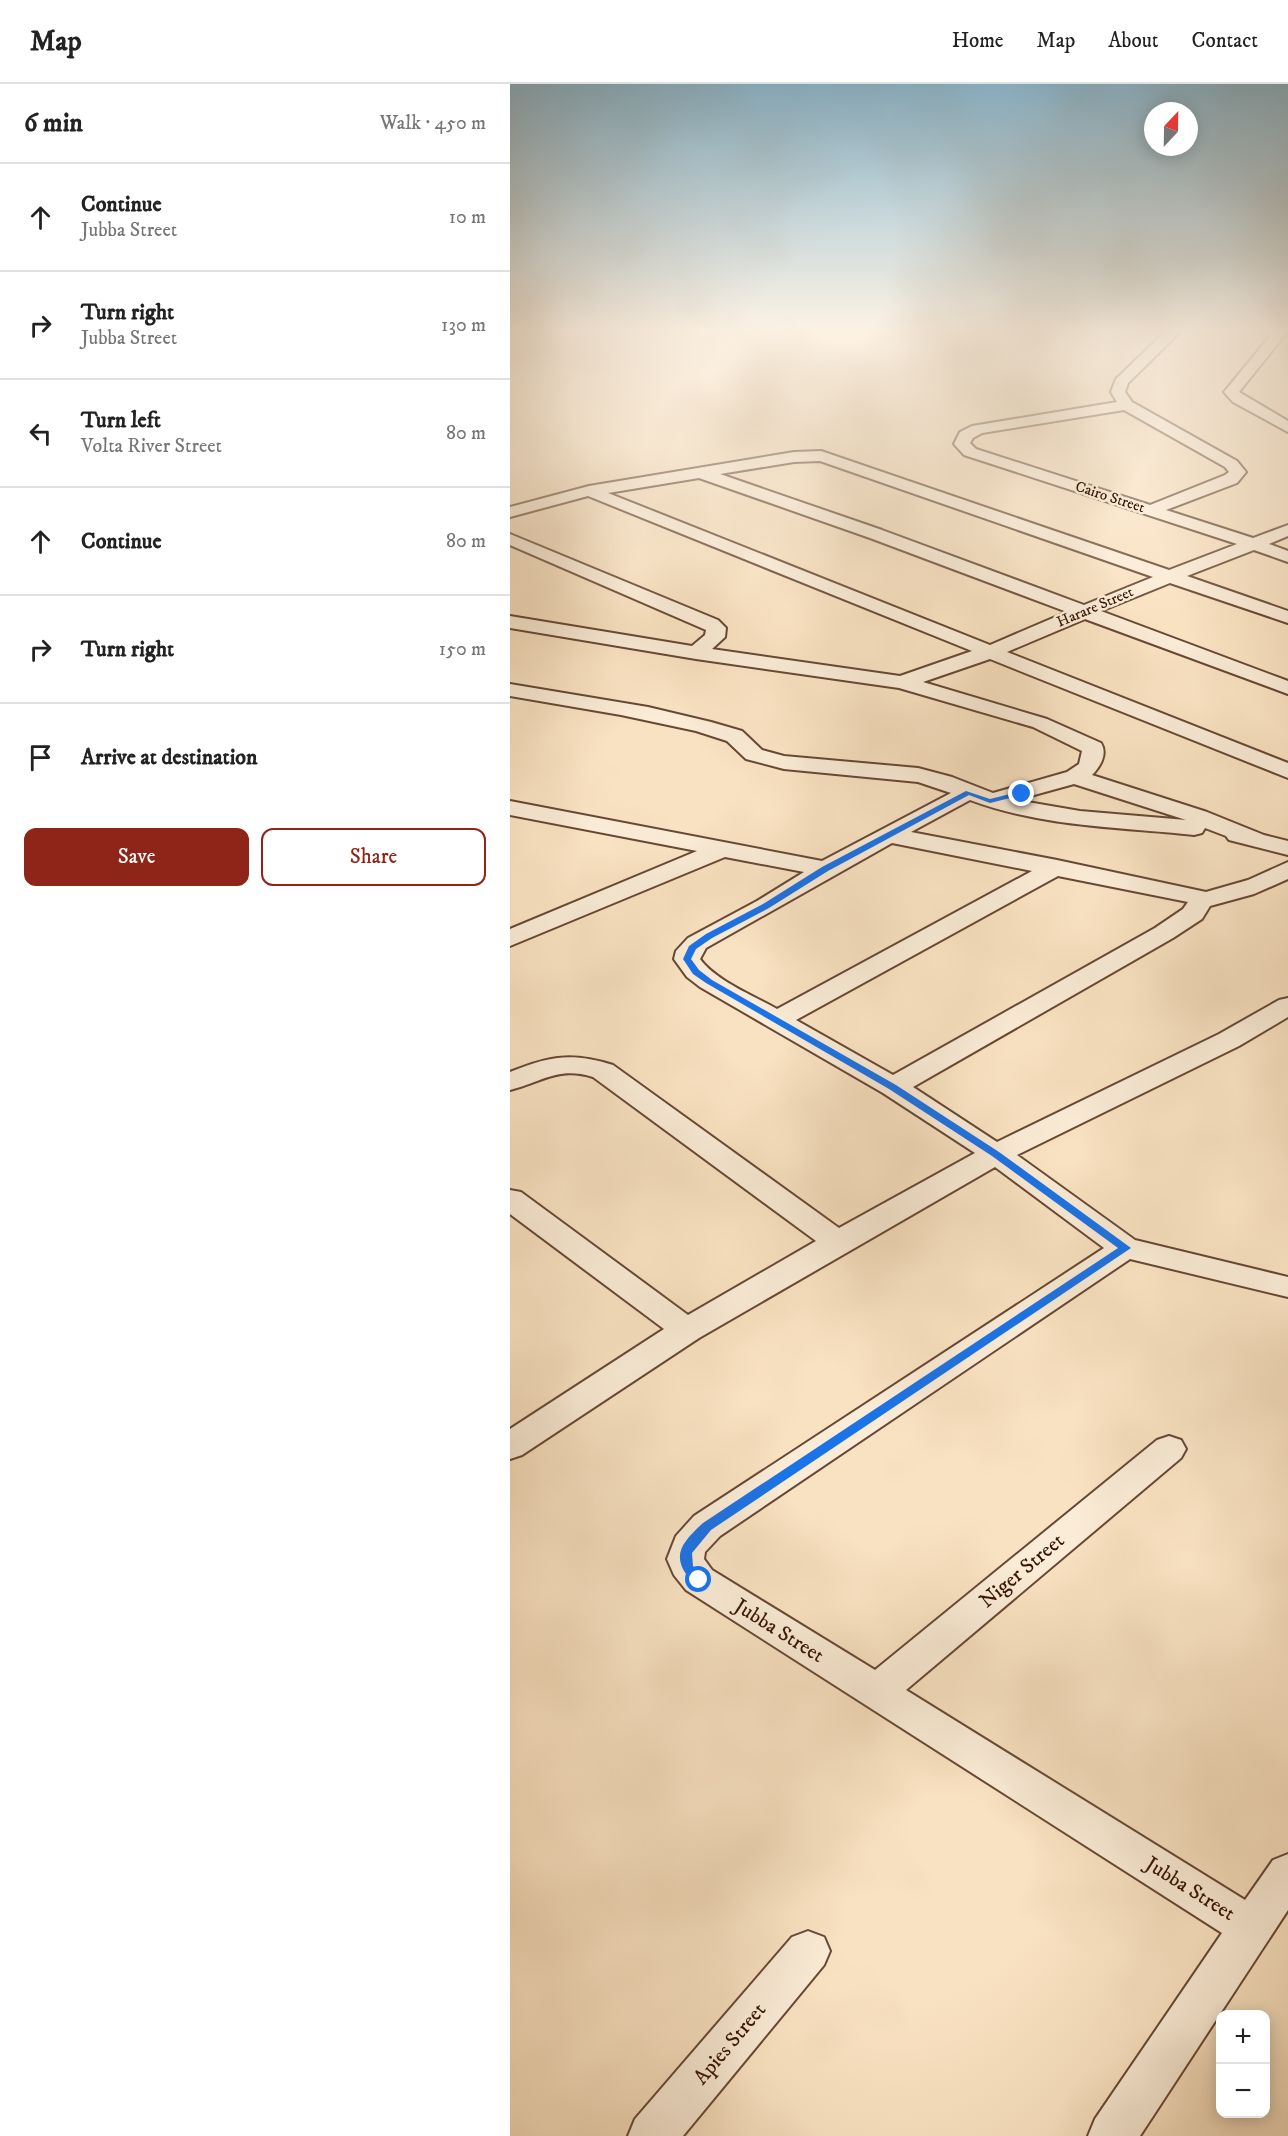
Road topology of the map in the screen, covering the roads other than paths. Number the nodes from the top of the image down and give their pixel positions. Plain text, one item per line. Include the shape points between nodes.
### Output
1 (998, 426) edge
2 (1163, 426) edge
3 (700, 472) junction
4 (589, 491) junction
5 (1151, 510) junction
6 (510, 512) edge
7 (1288, 530) edge
8 (510, 539) edge
9 (1254, 544) junction
10 (1288, 557) edge
11 (1168, 576) junction
12 (1084, 611) junction
13 (1288, 617) edge
14 (510, 622) edge
15 (987, 652) junction
16 (696, 653) junction
17 (901, 682) junction
18 (1288, 688) edge
19 (510, 690) edge
20 (1288, 771) edge
21 (1075, 777) junction
22 (979, 797) junction
23 (510, 808) edge
24 (889, 836) junction
25 (1255, 839) junction
26 (1288, 848) edge
27 (723, 849) junction
28 (1057, 867) junction
29 (825, 869) junction
30 (1288, 869) edge
31 (1199, 901) junction
32 (510, 938) edge
33 (1288, 1006) edge
34 (776, 1020) junction
35 (510, 1082) edge
36 (893, 1087) junction
37 (996, 1154) junction
38 (510, 1200) edge
39 (838, 1242) junction
40 (1125, 1248) junction
41 (1288, 1287) edge
42 (687, 1330) junction
43 (512, 1442) edge
44 (1168, 1449) dead end
45 (876, 1692) junction
46 (1288, 1873) edge
47 (1250, 1927) junction
48 (808, 1951) dead end
49 (652, 2136) edge
50 (1112, 2136) edge

1 - 5 street, Cairo Street via 966,435 962,444 970,452
2 - 5 street via 1238,472 1231,479
3 - 4 street
3 - 11 street via 804,456 829,457
3 - 12 street
4 - 6 street
4 - 15 street
5 - 9 street, Cairo Street
7 - 9 street, Harare Street
8 - 16 street via 711,624 716,628 715,637
9 - 10 street, Cairo Street
9 - 11 street, Harare Street
11 - 12 street, Harare Street
11 - 13 street
12 - 15 street, Harare Street
12 - 18 street
14 - 16 street
15 - 17 street, Harare Street
15 - 20 street
16 - 17 street
17 - 21 street via 1040,723 1093,748 1093,759 1086,771
19 - 22 street via 686,722 733,735 756,756 916,774 948,782
21 - 22 street
21 - 25 street
22 - 24 street
22 - 25 street via 1049,815 1189,828
23 - 27 street
24 - 28 street
24 - 29 street
25 - 26 street
27 - 29 street
27 - 32 street
28 - 31 street via 1185,894
28 - 34 street
29 - 34 street via 709,936 687,955 696,972
30 - 31 street via 1254,886
31 - 36 street via 1192,914 1164,933
33 - 37 street via 1229,1040
34 - 36 street
35 - 39 street via 558,1063 603,1071
36 - 37 street
37 - 39 street
37 - 40 street
38 - 42 street
39 - 42 street
40 - 41 street
40 - 45 street, Jubba Street via 707,1526 689,1546 687,1568 699,1580
42 - 43 street
44 - 45 street, Niger Street
45 - 47 street, Jubba Street
46 - 47 street
47 - 50 street
48 - 49 street, Apies Street

